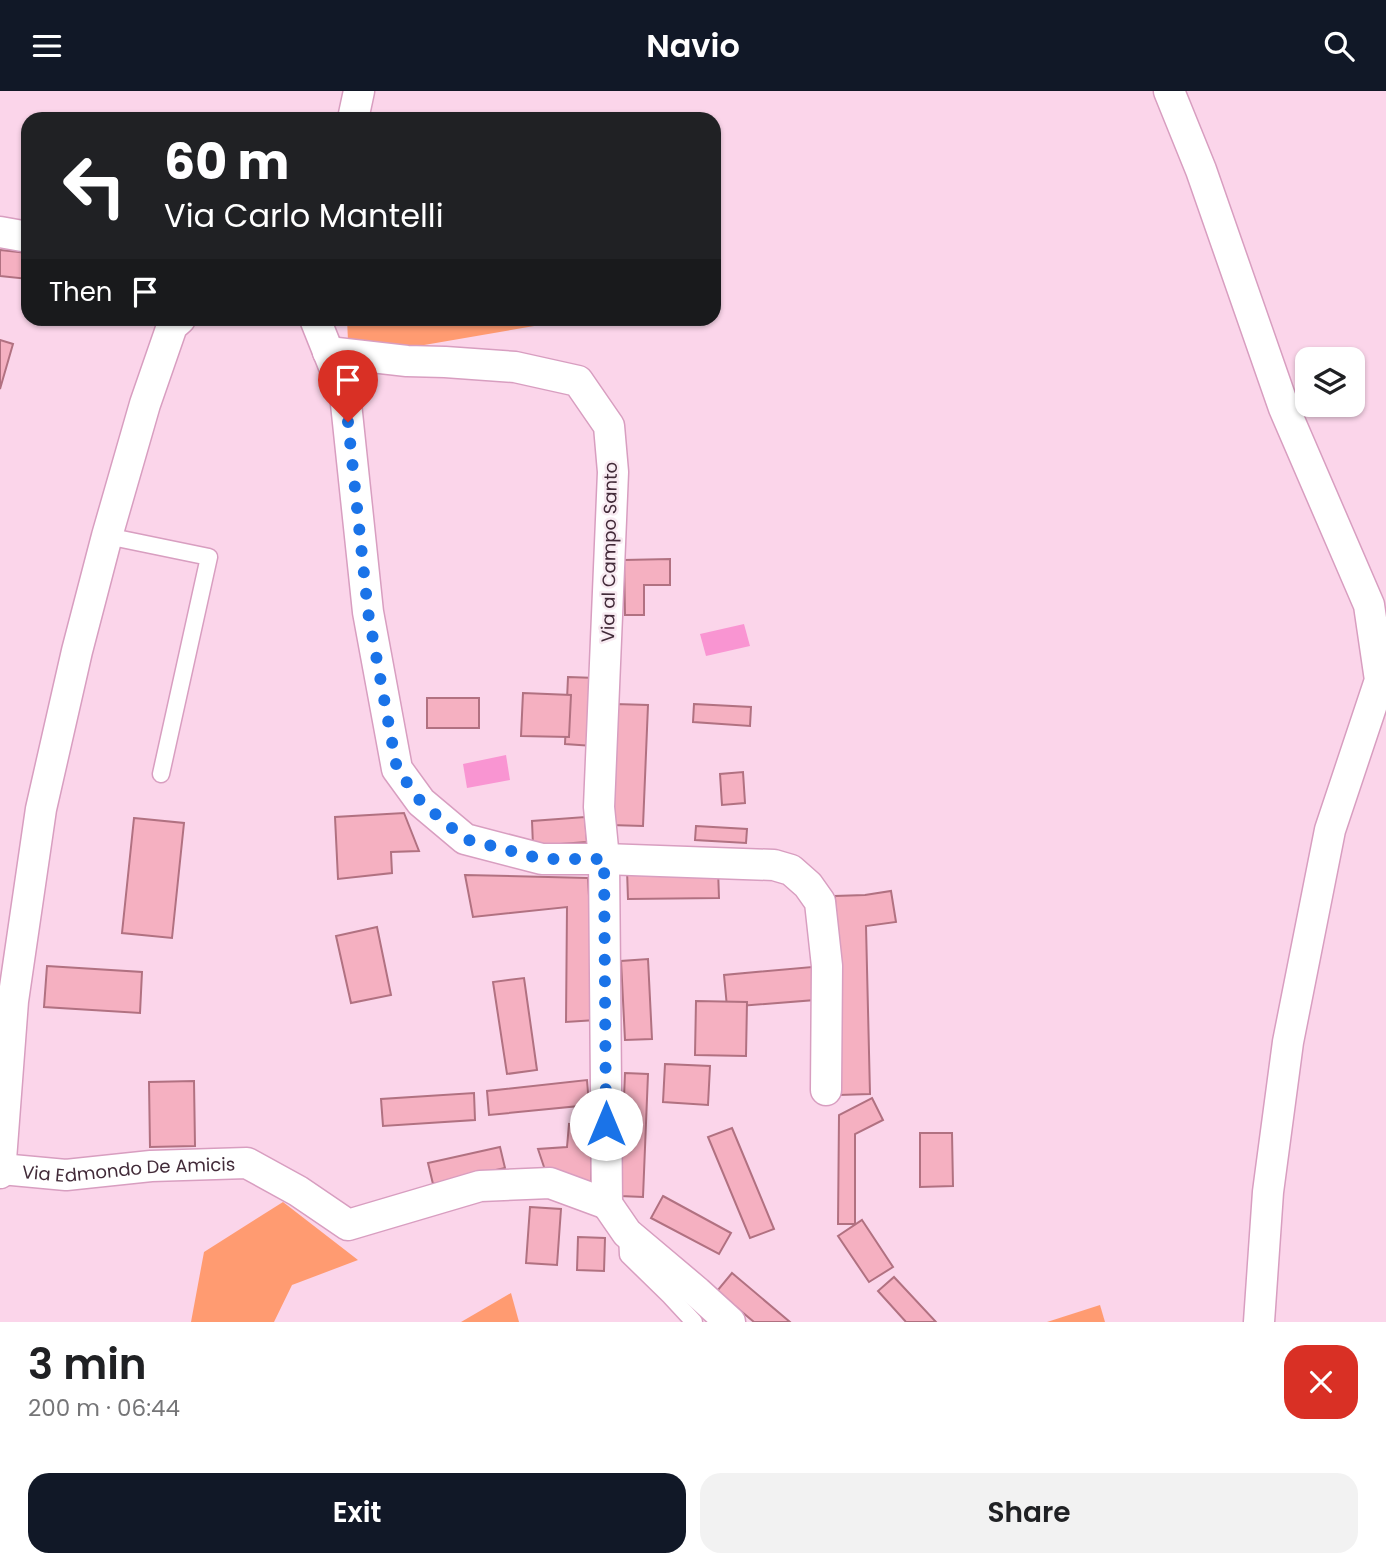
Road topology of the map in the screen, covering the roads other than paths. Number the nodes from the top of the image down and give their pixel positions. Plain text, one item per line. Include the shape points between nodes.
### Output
1 (359, 91) edge
2 (1169, 91) edge
3 (354, 112) edge
4 (0, 232) edge
5 (21, 236) edge
6 (172, 326) edge
7 (318, 326) edge
8 (328, 352) junction
9 (107, 536) junction
10 (161, 774) dead end
11 (604, 859) junction
12 (826, 1090) dead end
13 (0, 1171) edge
14 (607, 1204) junction
15 (627, 1233) junction
16 (694, 1322) edge
17 (730, 1322) edge
18 (1259, 1322) edge

1 - 3 street
2 - 18 street via 1284,408 1369,605 1380,680 1330,830 1288,1042 1268,1192
4 - 5 street
6 - 9 street
7 - 8 street
8 - 11 street via 345,394 368,612 397,769 421,802 465,839 542,859
8 - 11 street, Via al Campo Santo via 515,367 578,381 609,426 613,472 599,807
9 - 10 lane via 209,557
9 - 13 street via 41,809 13,1001
11 - 12 street via 775,865 791,870 808,885 820,902 827,966
11 - 14 street, Via al Campo Santo
13 - 14 street, Via Edmondo De Amicis via 66,1175 247,1163 348,1225 480,1186 550,1183
14 - 15 street
15 - 16 lane via 628,1255
15 - 17 street

